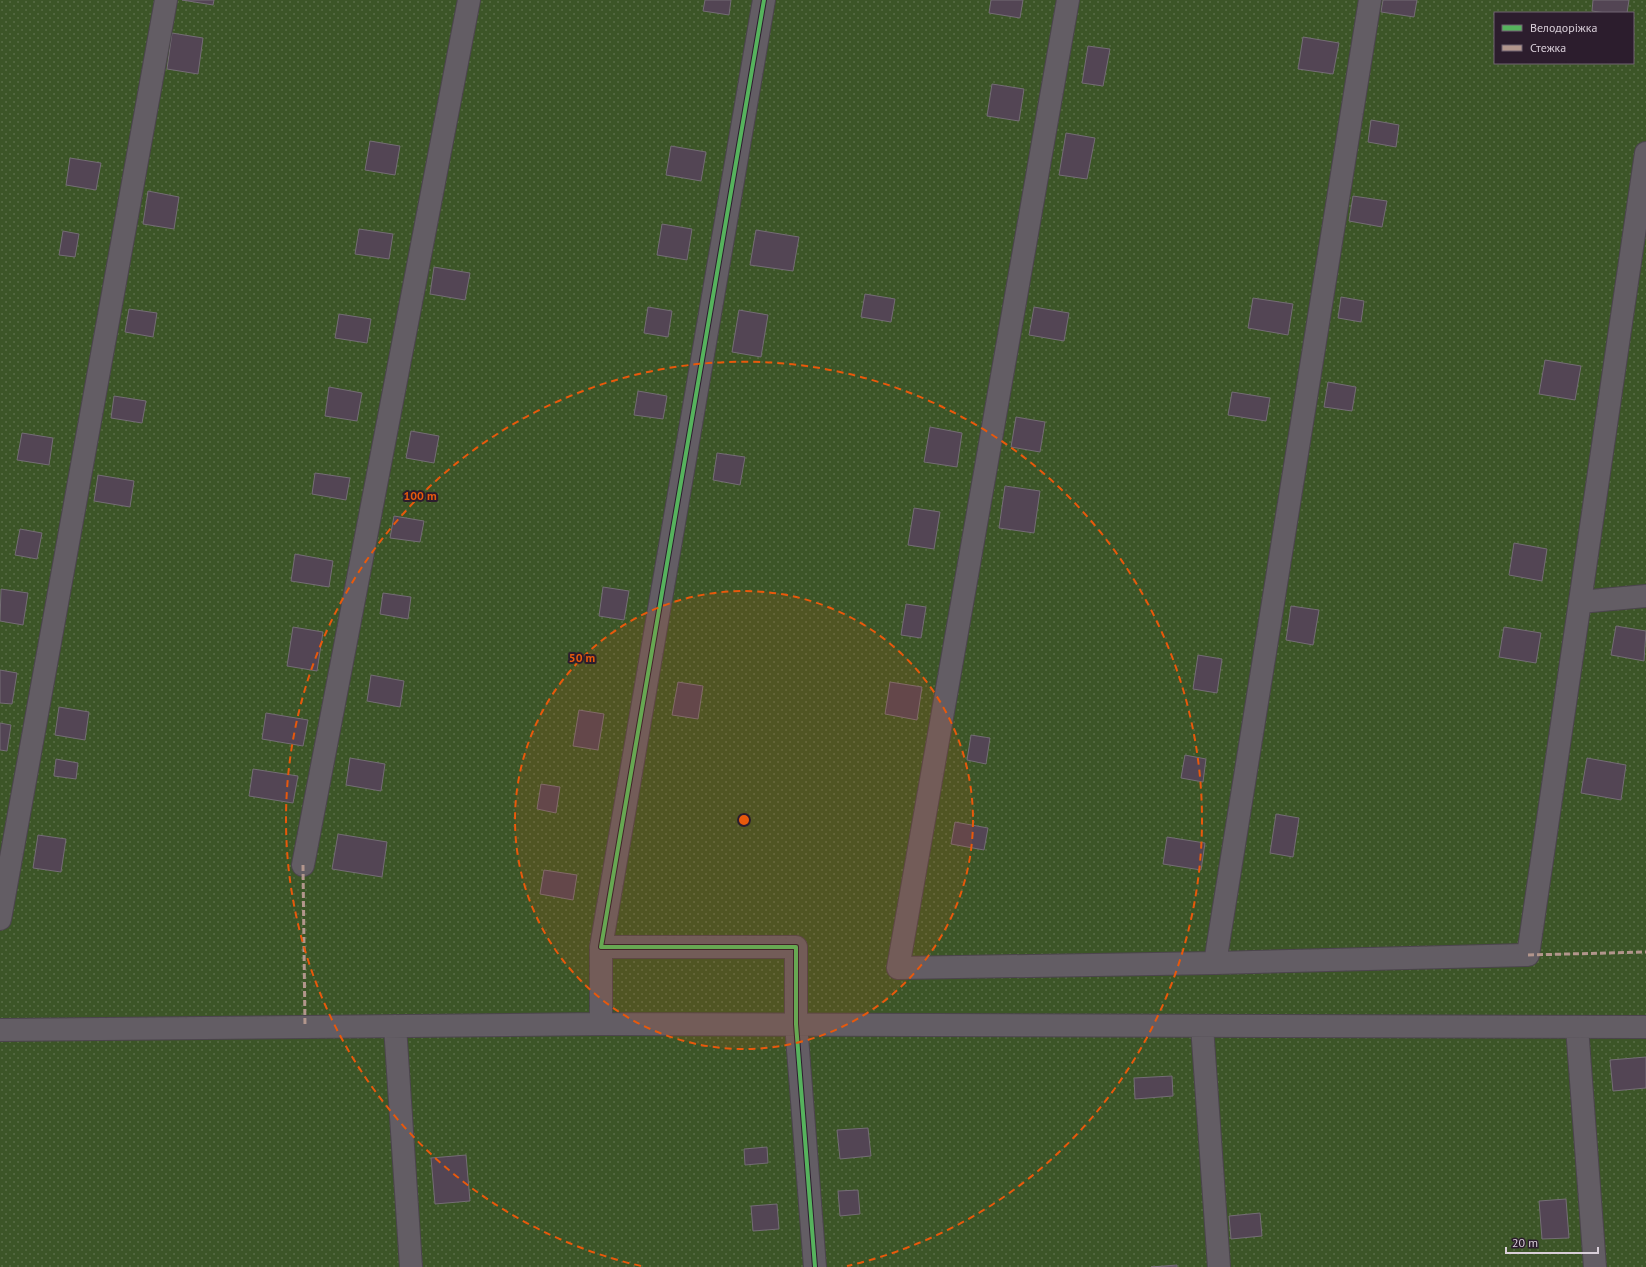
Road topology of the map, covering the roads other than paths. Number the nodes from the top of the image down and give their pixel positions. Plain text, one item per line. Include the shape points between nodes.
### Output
1 (166, 0) edge
2 (468, 0) edge
3 (764, 0) edge
4 (1068, 0) edge
5 (1370, 0) edge
6 (1646, 153) edge
7 (1646, 596) edge
8 (1580, 602) junction
9 (303, 865) dead end
10 (0, 919) edge
11 (601, 946) junction
12 (1215, 963) junction
13 (601, 1024) junction
14 (796, 1024) junction
15 (395, 1026) junction
16 (1202, 1026) junction
17 (1577, 1027) junction
18 (1646, 1027) edge
19 (0, 1030) edge
20 (411, 1267) edge
21 (815, 1267) edge
22 (1219, 1267) edge
23 (1595, 1267) edge

1 - 10 street
2 - 9 street
3 - 11 street
4 - 12 street via 898,968
5 - 12 street
6 - 8 street
7 - 8 street
8 - 12 street via 1528,955
11 - 13 street
11 - 14 street via 796,947
13 - 14 street
13 - 15 street
14 - 16 street
14 - 21 street
15 - 19 street
15 - 20 street
16 - 17 street
16 - 22 street
17 - 18 street
17 - 23 street

